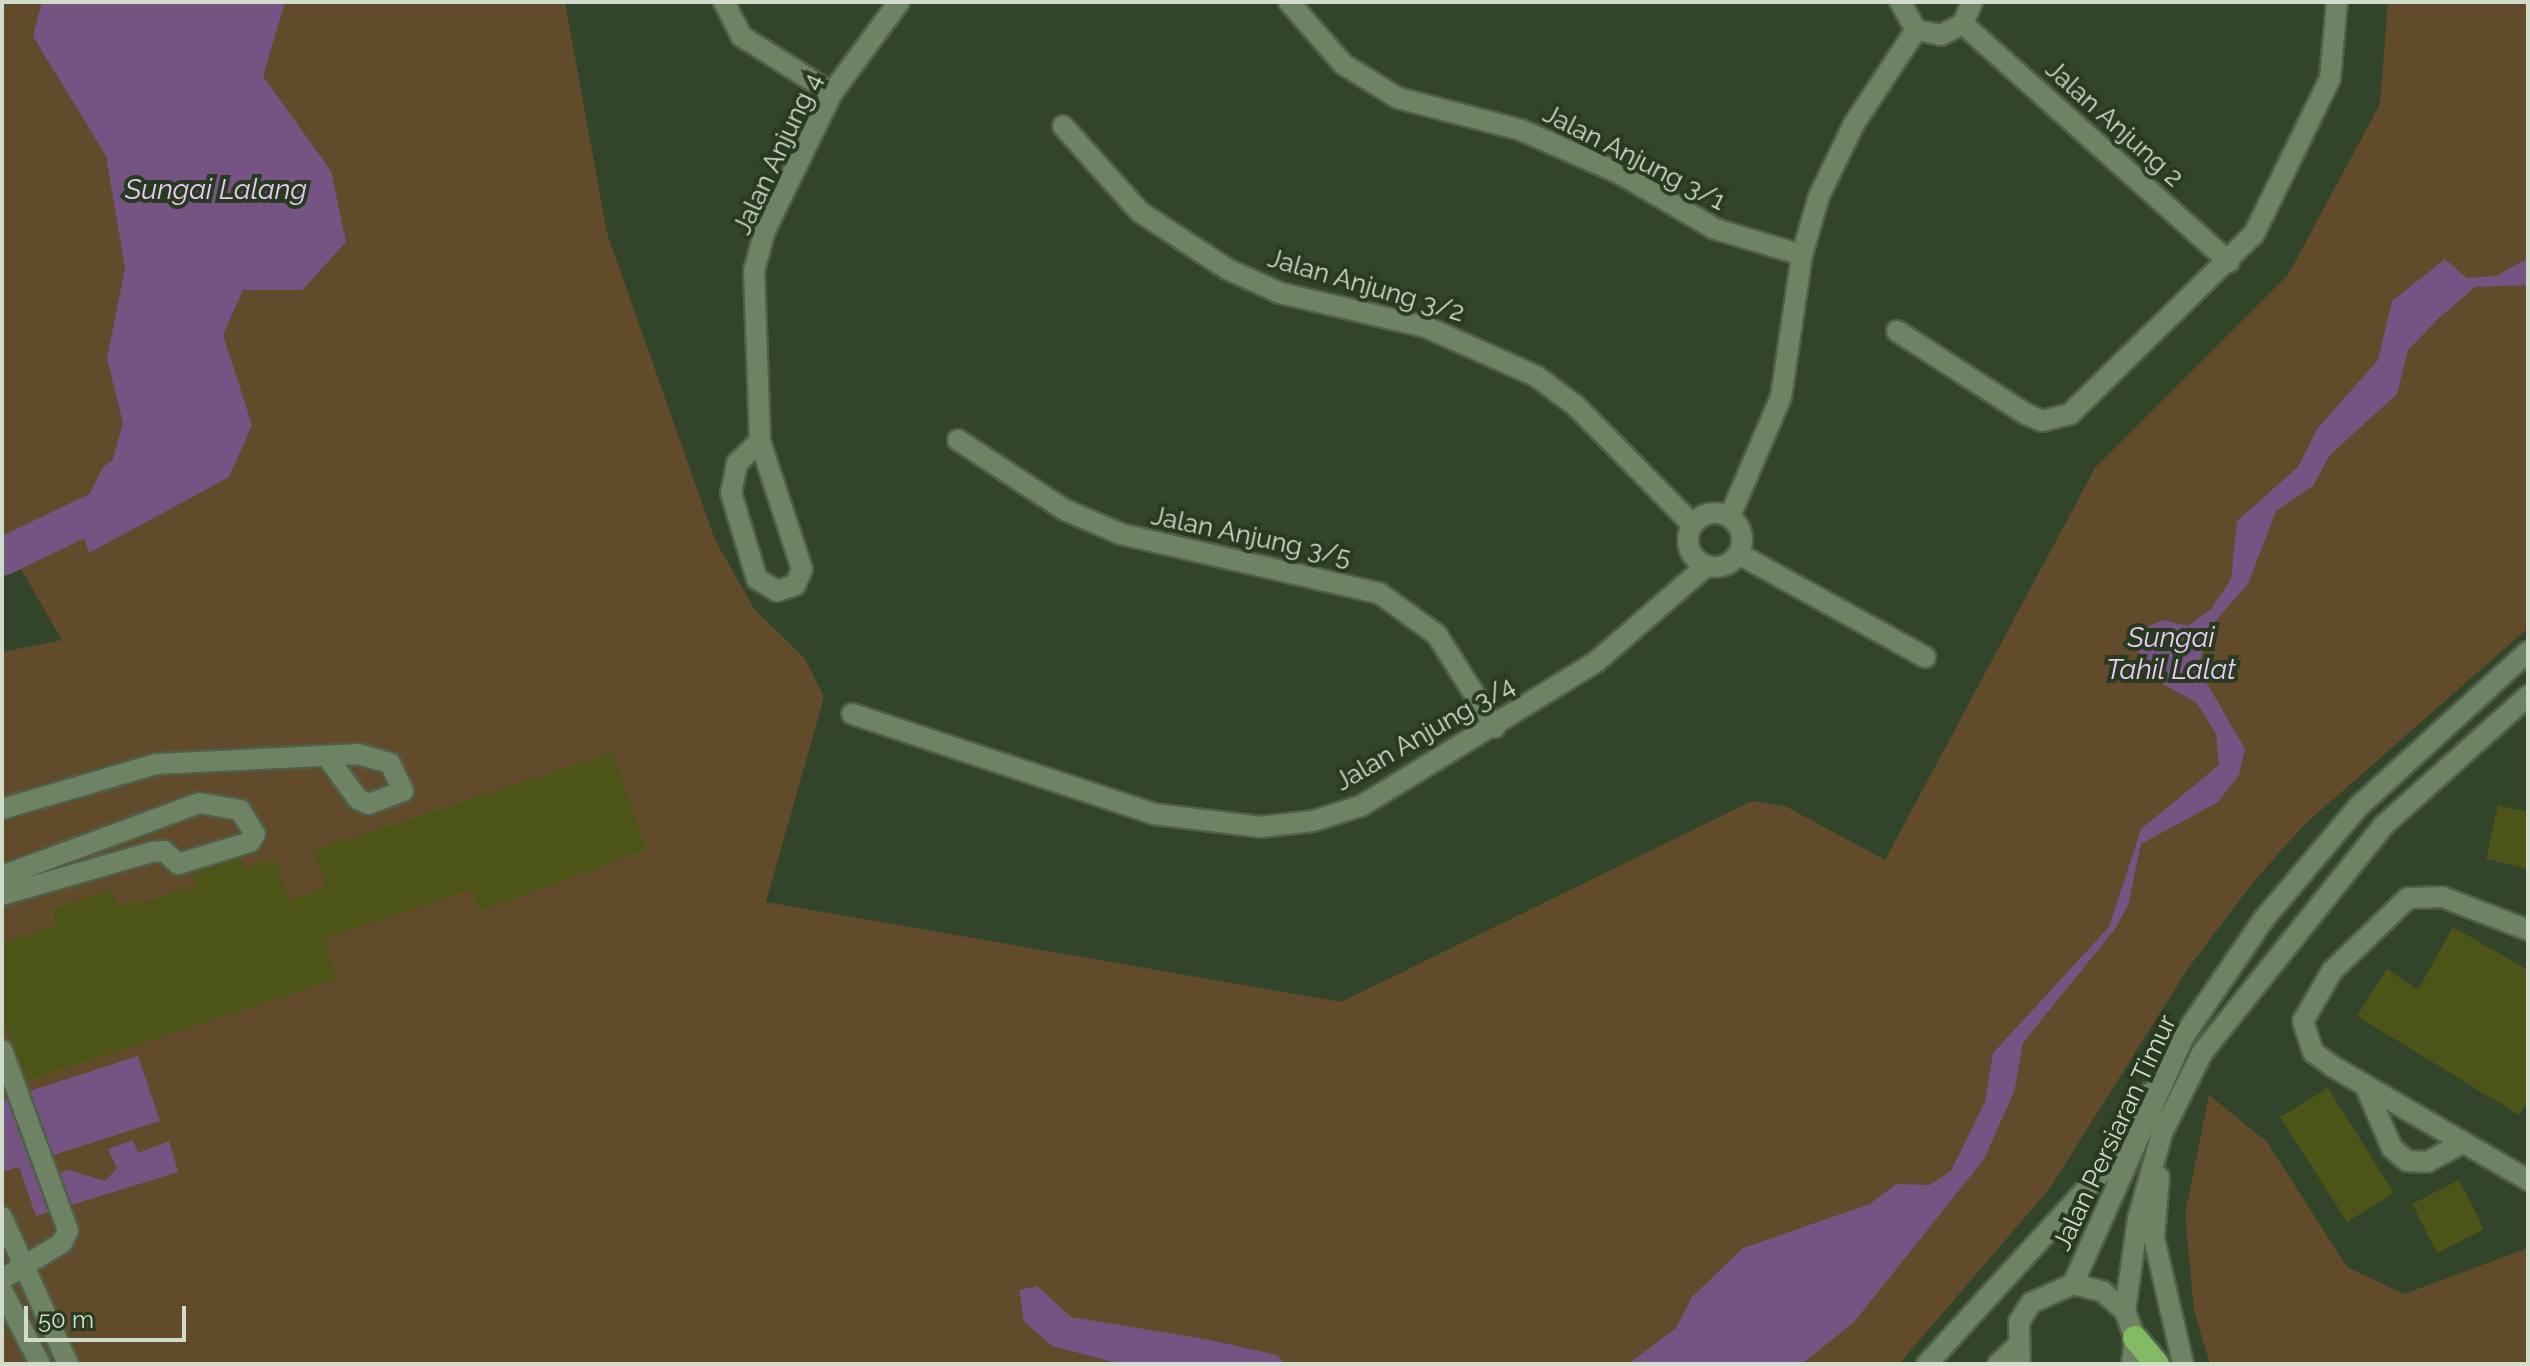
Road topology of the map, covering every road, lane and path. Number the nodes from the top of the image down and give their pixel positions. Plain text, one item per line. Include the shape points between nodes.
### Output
1 (724, 2) edge
2 (899, 2) edge
3 (1289, 2) edge
4 (1900, 2) edge
5 (1972, 2) edge
6 (2337, 2) edge
7 (1963, 24) junction
8 (1916, 30) junction
9 (832, 93) junction
10 (1063, 126) dead end
11 (1802, 255) junction
12 (2229, 262) junction
13 (1897, 331) dead end
14 (958, 440) dead end
15 (760, 441) junction
16 (1730, 516) junction
17 (1692, 524) junction
18 (1739, 554) junction
19 (1706, 566) junction
20 (2528, 652) edge
21 (1925, 657) dead end
22 (2528, 696) edge
23 (852, 714) dead end
24 (1495, 727) junction
25 (328, 758) dead end
26 (2, 809) edge
27 (2, 876) edge
28 (2, 895) edge
29 (2528, 930) edge
30 (2184, 1036) junction
31 (2, 1050) edge
32 (2367, 1090) junction
33 (2162, 1133) junction
34 (2461, 1144) junction
35 (2528, 1180) edge
36 (2, 1217) edge
37 (20, 1266) junction
38 (2, 1279) edge
39 (2073, 1284) junction
40 (2, 1290) edge
41 (2125, 1311) junction
42 (2135, 1338) junction
43 (2018, 1356) edge
44 (40, 1364) edge
45 (68, 1364) edge
46 (1927, 1364) edge
47 (1998, 1364) edge
48 (2132, 1364) edge
49 (2157, 1364) edge
50 (2183, 1364) edge

1 - 9 street via 741,36
2 - 9 street, Jalan Anjung 4
3 - 11 street, Jalan Anjung 3/1 via 1343,64 1398,98 1521,130 1621,174 1715,229
4 - 8 street
5 - 7 street
6 - 12 street via 2330,79 2254,234
7 - 8 street via 1941,35
7 - 12 street, Jalan Anjung 2
8 - 11 street via 1854,124
9 - 15 street, Jalan Anjung 4 via 765,230 754,271
10 - 17 street, Jalan Anjung 3/2 via 1140,212 1227,269 1280,293 1426,327 1536,376 1576,406
11 - 16 street via 1781,397
12 - 13 street via 2055,420 2026,414
14 - 24 street, Jalan Anjung 3/5 via 1065,510 1121,534 1379,593 1437,635
15 - 15 street, Jalan Anjung 4 via 802,569 795,585 777,591 757,579 731,493 737,463
16 - 17 street via 1709,513
16 - 18 street via 1743,538
17 - 19 street via 1688,544
18 - 19 street via 1725,566
18 - 21 street
19 - 24 street, Jalan Anjung 3/4 via 1596,662
20 - 30 street, Jalan Persiaran Timur via 2358,807 2263,920
22 - 33 street, Jalan Persiaran Timur via 2383,826 2289,936 2202,1053
23 - 24 street, Jalan Anjung 3/4 via 1154,814 1261,827 1361,806
25 - 26 street via 156,764
27 - 28 street via 199,803 240,810 255,834 250,842 178,864 164,851 152,852
29 - 32 street via 2425,893 2394,909 2332,971 2303,1021 2313,1052
30 - 39 street, Jalan Persiaran Timur
30 - 46 street via 2101,1173
31 - 37 street via 68,1230 62,1243
32 - 34 street
32 - 34 street via 2392,1148 2407,1161 2427,1162
33 - 41 street, Jalan Persiaran Timur via 2138,1219
33 - 50 street via 2154,1238 2166,1314
34 - 35 street
36 - 37 street
37 - 38 street
37 - 45 street
39 - 41 street via 2102,1291
39 - 43 street via 2031,1303
40 - 44 street
41 - 42 street
42 - 48 street
42 - 49 highway
43 - 47 street

